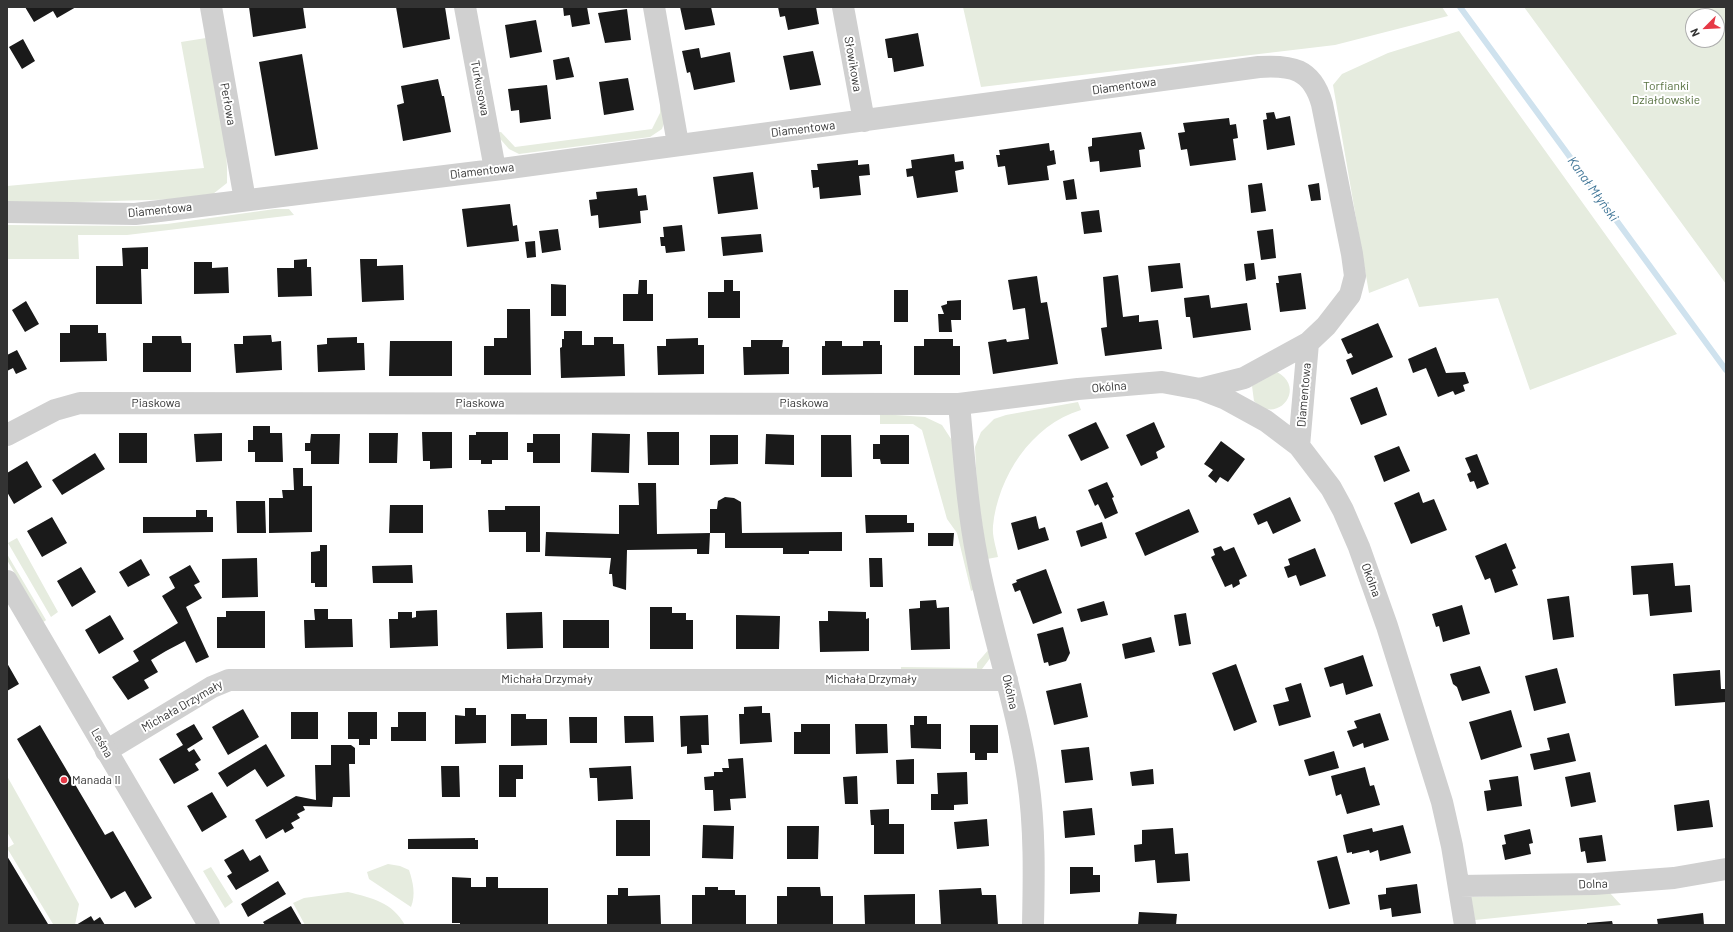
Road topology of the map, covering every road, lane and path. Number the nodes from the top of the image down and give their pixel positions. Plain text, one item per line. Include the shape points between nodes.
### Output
1 (211, 7) edge
2 (465, 7) edge
3 (654, 7) edge
4 (843, 7) edge
5 (864, 121) junction
6 (678, 144) junction
7 (495, 170) junction
8 (245, 200) junction
9 (7, 212) edge
10 (1308, 343) junction
11 (1274, 362) junction
12 (1244, 378) junction
13 (1304, 384) junction
14 (1200, 389) junction
15 (959, 404) junction
16 (1246, 410) junction
17 (1302, 413) junction
18 (1266, 421) junction
19 (7, 435) edge
20 (1299, 446) junction
21 (7, 581) edge
22 (1007, 680) junction
23 (106, 751) junction
24 (1726, 869) edge
25 (1458, 886) junction
26 (210, 925) edge
27 (1033, 925) edge
28 (1465, 925) edge

1 - 8 street, Perłowa
2 - 7 street, Turkusowa
3 - 6 street
4 - 5 street, Słowikowa
5 - 6 street, Diamentowa
5 - 10 street, Diamentowa via 1258,67 1282,66 1300,71 1319,92 1355,276 1350,296 1344,305
6 - 7 street, Diamentowa
7 - 8 street, Diamentowa
8 - 9 street, Diamentowa via 135,214
10 - 11 street, Diamentowa
10 - 13 street, Diamentowa
11 - 12 street, Diamentowa
11 - 13 street
12 - 14 street, Diamentowa
12 - 16 street
13 - 17 street, Diamentowa
14 - 15 street, Okólna via 1162,382 1078,389
14 - 16 street, Okólna
15 - 19 street, Piaskowa via 80,404 55,410
15 - 22 street, Okólna via 969,511 977,558
16 - 18 street, Okólna
17 - 18 street
17 - 20 street, Diamentowa
18 - 20 street, Okólna
20 - 25 street, Okólna via 1331,488 1343,510 1372,581 1440,795
21 - 23 street, Leśna
22 - 23 street, Michała Drzymały via 229,680 212,687
22 - 27 street, Okólna via 1029,781 1034,887
23 - 26 street, Leśna
24 - 25 street, Dolna via 1674,878 1594,884
25 - 28 street, Okólna

